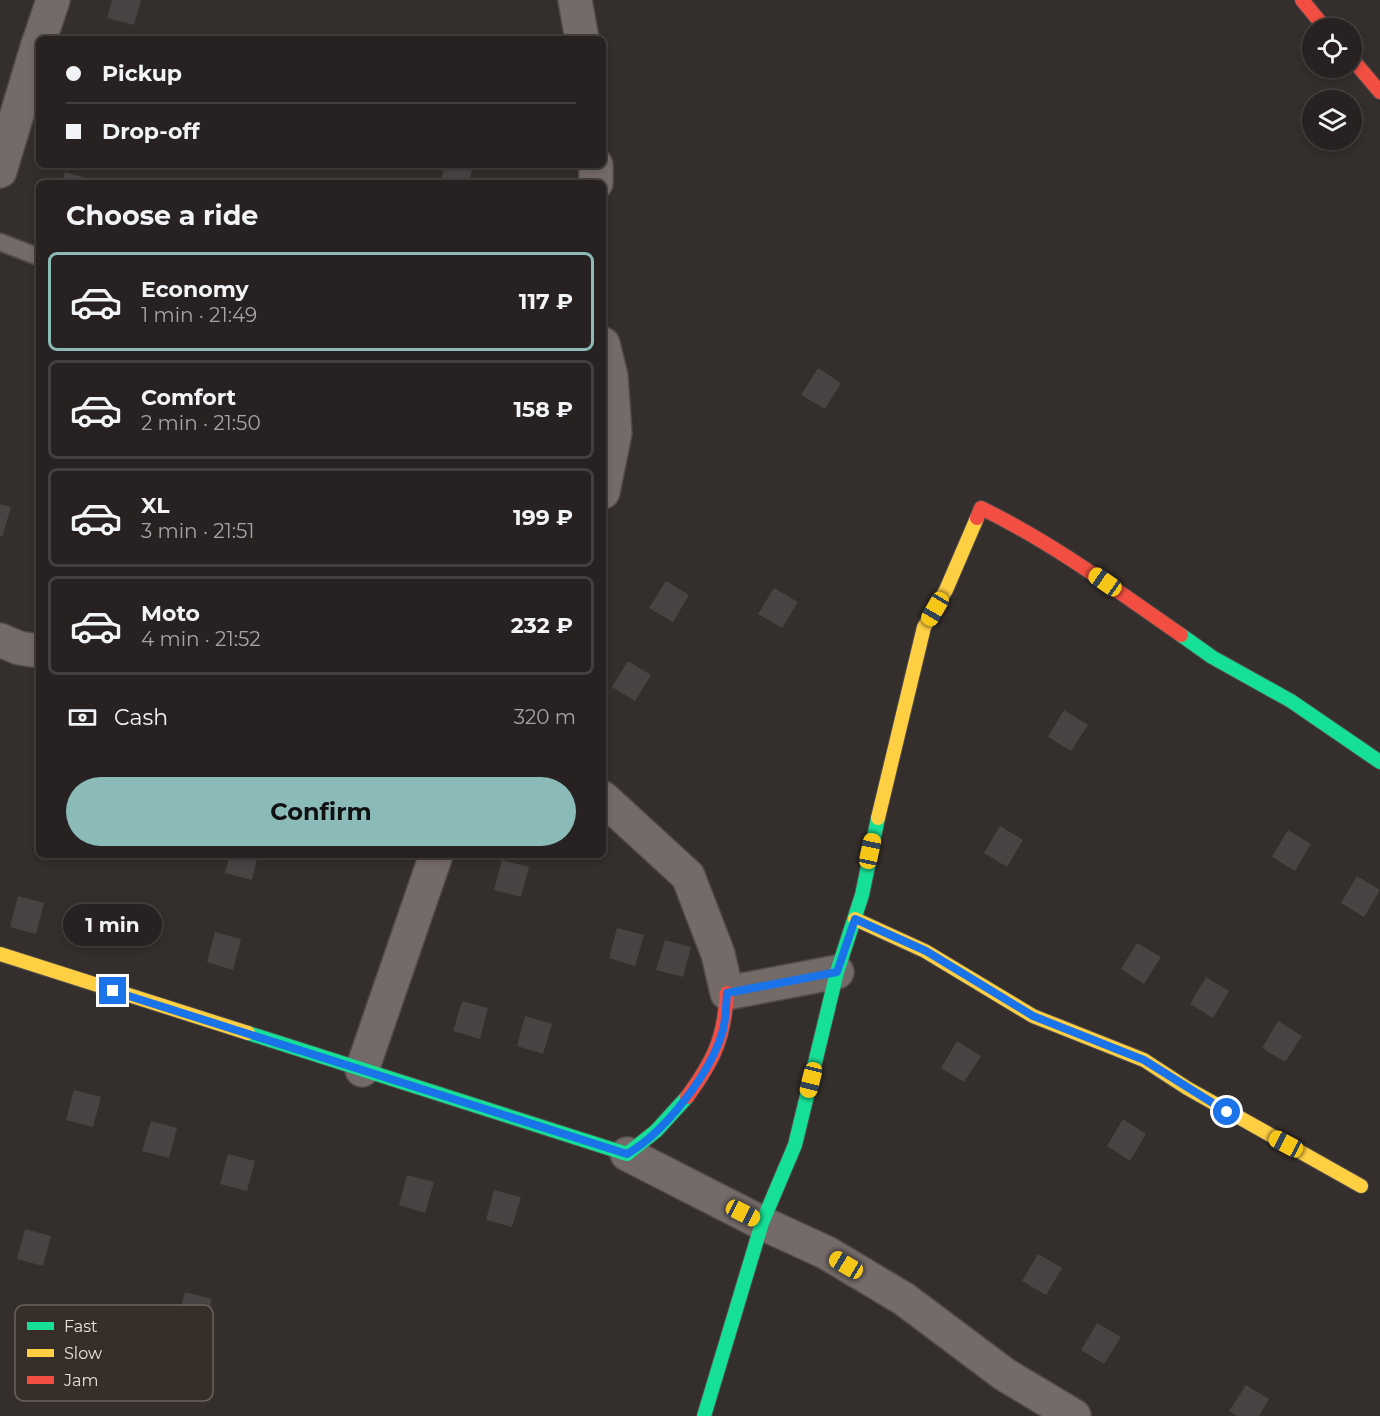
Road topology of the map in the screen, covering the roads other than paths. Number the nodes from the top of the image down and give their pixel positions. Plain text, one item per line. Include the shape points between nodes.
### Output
1 (53, 0) edge
2 (576, 0) edge
3 (1302, 0) edge
4 (1317, 18) edge
5 (40, 36) edge
6 (582, 36) edge
7 (36, 50) edge
8 (1362, 71) edge
9 (1380, 92) edge
10 (0, 171) edge
11 (0, 242) edge
12 (36, 256) edge
13 (606, 356) edge
14 (609, 432) edge
15 (606, 462) edge
16 (0, 640) edge
17 (36, 651) edge
18 (1380, 762) edge
19 (606, 801) edge
20 (435, 858) edge
21 (855, 919) junction
22 (0, 954) edge
23 (837, 972) junction
24 (727, 993) junction
25 (362, 1070) junction
26 (627, 1154) junction
27 (1361, 1186) dead end
28 (762, 1223) junction
29 (704, 1416) edge
30 (1074, 1416) edge

1 - 5 street
2 - 6 street
3 - 4 street
7 - 10 street
8 - 9 street
11 - 12 lane
13 - 14 street via 611,376
14 - 15 street
16 - 17 street
18 - 21 street via 1291,701 1212,657 1070,557 981,508 946,590 924,627
19 - 24 street via 688,876 718,954
20 - 25 street
21 - 23 street
21 - 27 street via 926,951 1033,1016 1144,1060
22 - 25 street
23 - 24 street
23 - 28 street via 795,1144
24 - 26 street via 723,1028 714,1056 674,1114 645,1144
25 - 26 street
26 - 28 street
28 - 29 street
28 - 30 street via 827,1253 904,1299 1004,1374

